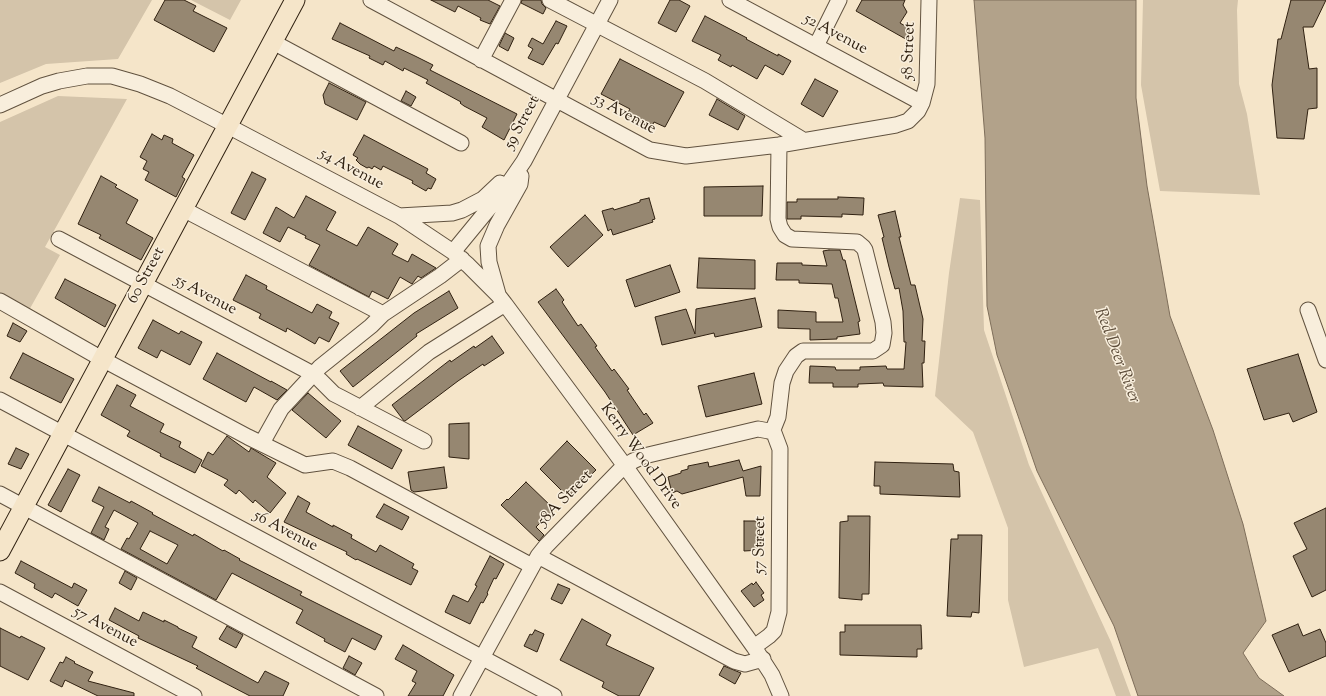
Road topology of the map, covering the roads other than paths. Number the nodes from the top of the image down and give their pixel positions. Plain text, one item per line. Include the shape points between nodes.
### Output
1 (295, 0) edge
2 (371, 0) edge
3 (513, 0) edge
4 (550, 0) edge
5 (610, 0) edge
6 (730, 0) edge
7 (840, 0) edge
8 (929, 0) edge
9 (597, 24) junction
10 (272, 42) junction
11 (816, 46) junction
12 (482, 60) junction
13 (556, 99) junction
14 (922, 103) junction
15 (0, 105) edge
16 (228, 126) junction
17 (803, 140) junction
18 (461, 143) dead end
19 (779, 145) junction
20 (524, 161) junction
21 (183, 209) junction
22 (399, 216) junction
23 (59, 238) dead end
24 (457, 256) junction
25 (143, 283) junction
26 (502, 300) junction
27 (0, 301) edge
28 (1308, 310) dead end
29 (383, 314) junction
30 (102, 359) junction
31 (1326, 360) edge
32 (316, 377) junction
33 (0, 400) edge
34 (360, 408) junction
35 (63, 433) junction
36 (773, 433) junction
37 (424, 441) dead end
38 (262, 443) junction
39 (625, 466) junction
40 (0, 494) edge
41 (24, 507) junction
42 (0, 552) edge
43 (535, 561) junction
44 (0, 592) edge
45 (758, 653) junction
46 (482, 658) junction
47 (194, 696) edge
48 (376, 696) edge
49 (461, 696) edge
50 (554, 696) edge
51 (781, 696) edge

1 - 10 main road, 60 Street
2 - 12 street, 53 Avenue
3 - 12 street
4 - 9 street
5 - 9 street, 59 Street
6 - 11 street, 52 Avenue
7 - 11 street
8 - 14 street, 58 Street via 928,72
9 - 13 street, 59 Street
9 - 17 street via 705,81
10 - 16 main road, 60 Street
10 - 18 street
11 - 14 street, 52 Avenue
12 - 13 street, 53 Avenue
13 - 19 street, 53 Avenue via 650,150 686,156
13 - 20 street, 59 Street
14 - 17 street, 53 Avenue via 912,117 903,123
15 - 16 street, 54 Avenue via 58,81 87,76 112,76 152,89
16 - 21 main road, 60 Street
16 - 22 street, 54 Avenue
17 - 19 street, 53 Avenue
19 - 36 street via 780,228 792,239 857,242 863,247 884,322 884,333 882,345 873,351 803,351 796,356 782,382 778,417
20 - 22 street via 483,199 462,210 452,213
20 - 24 street, 59 Street
20 - 26 street via 520,184 488,246 489,262
21 - 25 main road, 60 Street
21 - 29 street
22 - 24 street, 54 Avenue
23 - 25 street, 55 Avenue
24 - 26 street, Kerry Wood Drive
24 - 29 street, 59 Street via 440,276
25 - 30 main road, 60 Street
25 - 32 street, 55 Avenue
26 - 34 street via 429,352
26 - 39 street, Kerry Wood Drive
27 - 30 street
28 - 31 street
29 - 32 street, 59 Street
30 - 35 main road, 60 Street
30 - 38 street
32 - 34 street, 55 Avenue via 334,394
32 - 38 street, 59 Street via 281,409
33 - 35 street, 56 Avenue
34 - 37 street, 55 Avenue
35 - 41 main road, 60 Street
35 - 46 street, 56 Avenue
36 - 39 street, 58A Street via 763,429 751,430 644,456
36 - 45 street, 57 Street via 778,442 780,457 779,612 774,631
38 - 43 street via 305,465 333,461 350,468
39 - 43 street, 58A Street
39 - 45 street, Kerry Wood Drive
40 - 41 street
41 - 42 main road, 60 Street
41 - 48 street
43 - 45 street via 734,661 746,664
43 - 46 street, 58A Street
44 - 47 street, 57 Avenue
45 - 51 street, Kerry Wood Drive
46 - 49 street, 58A Street
46 - 50 street, 56 Avenue

